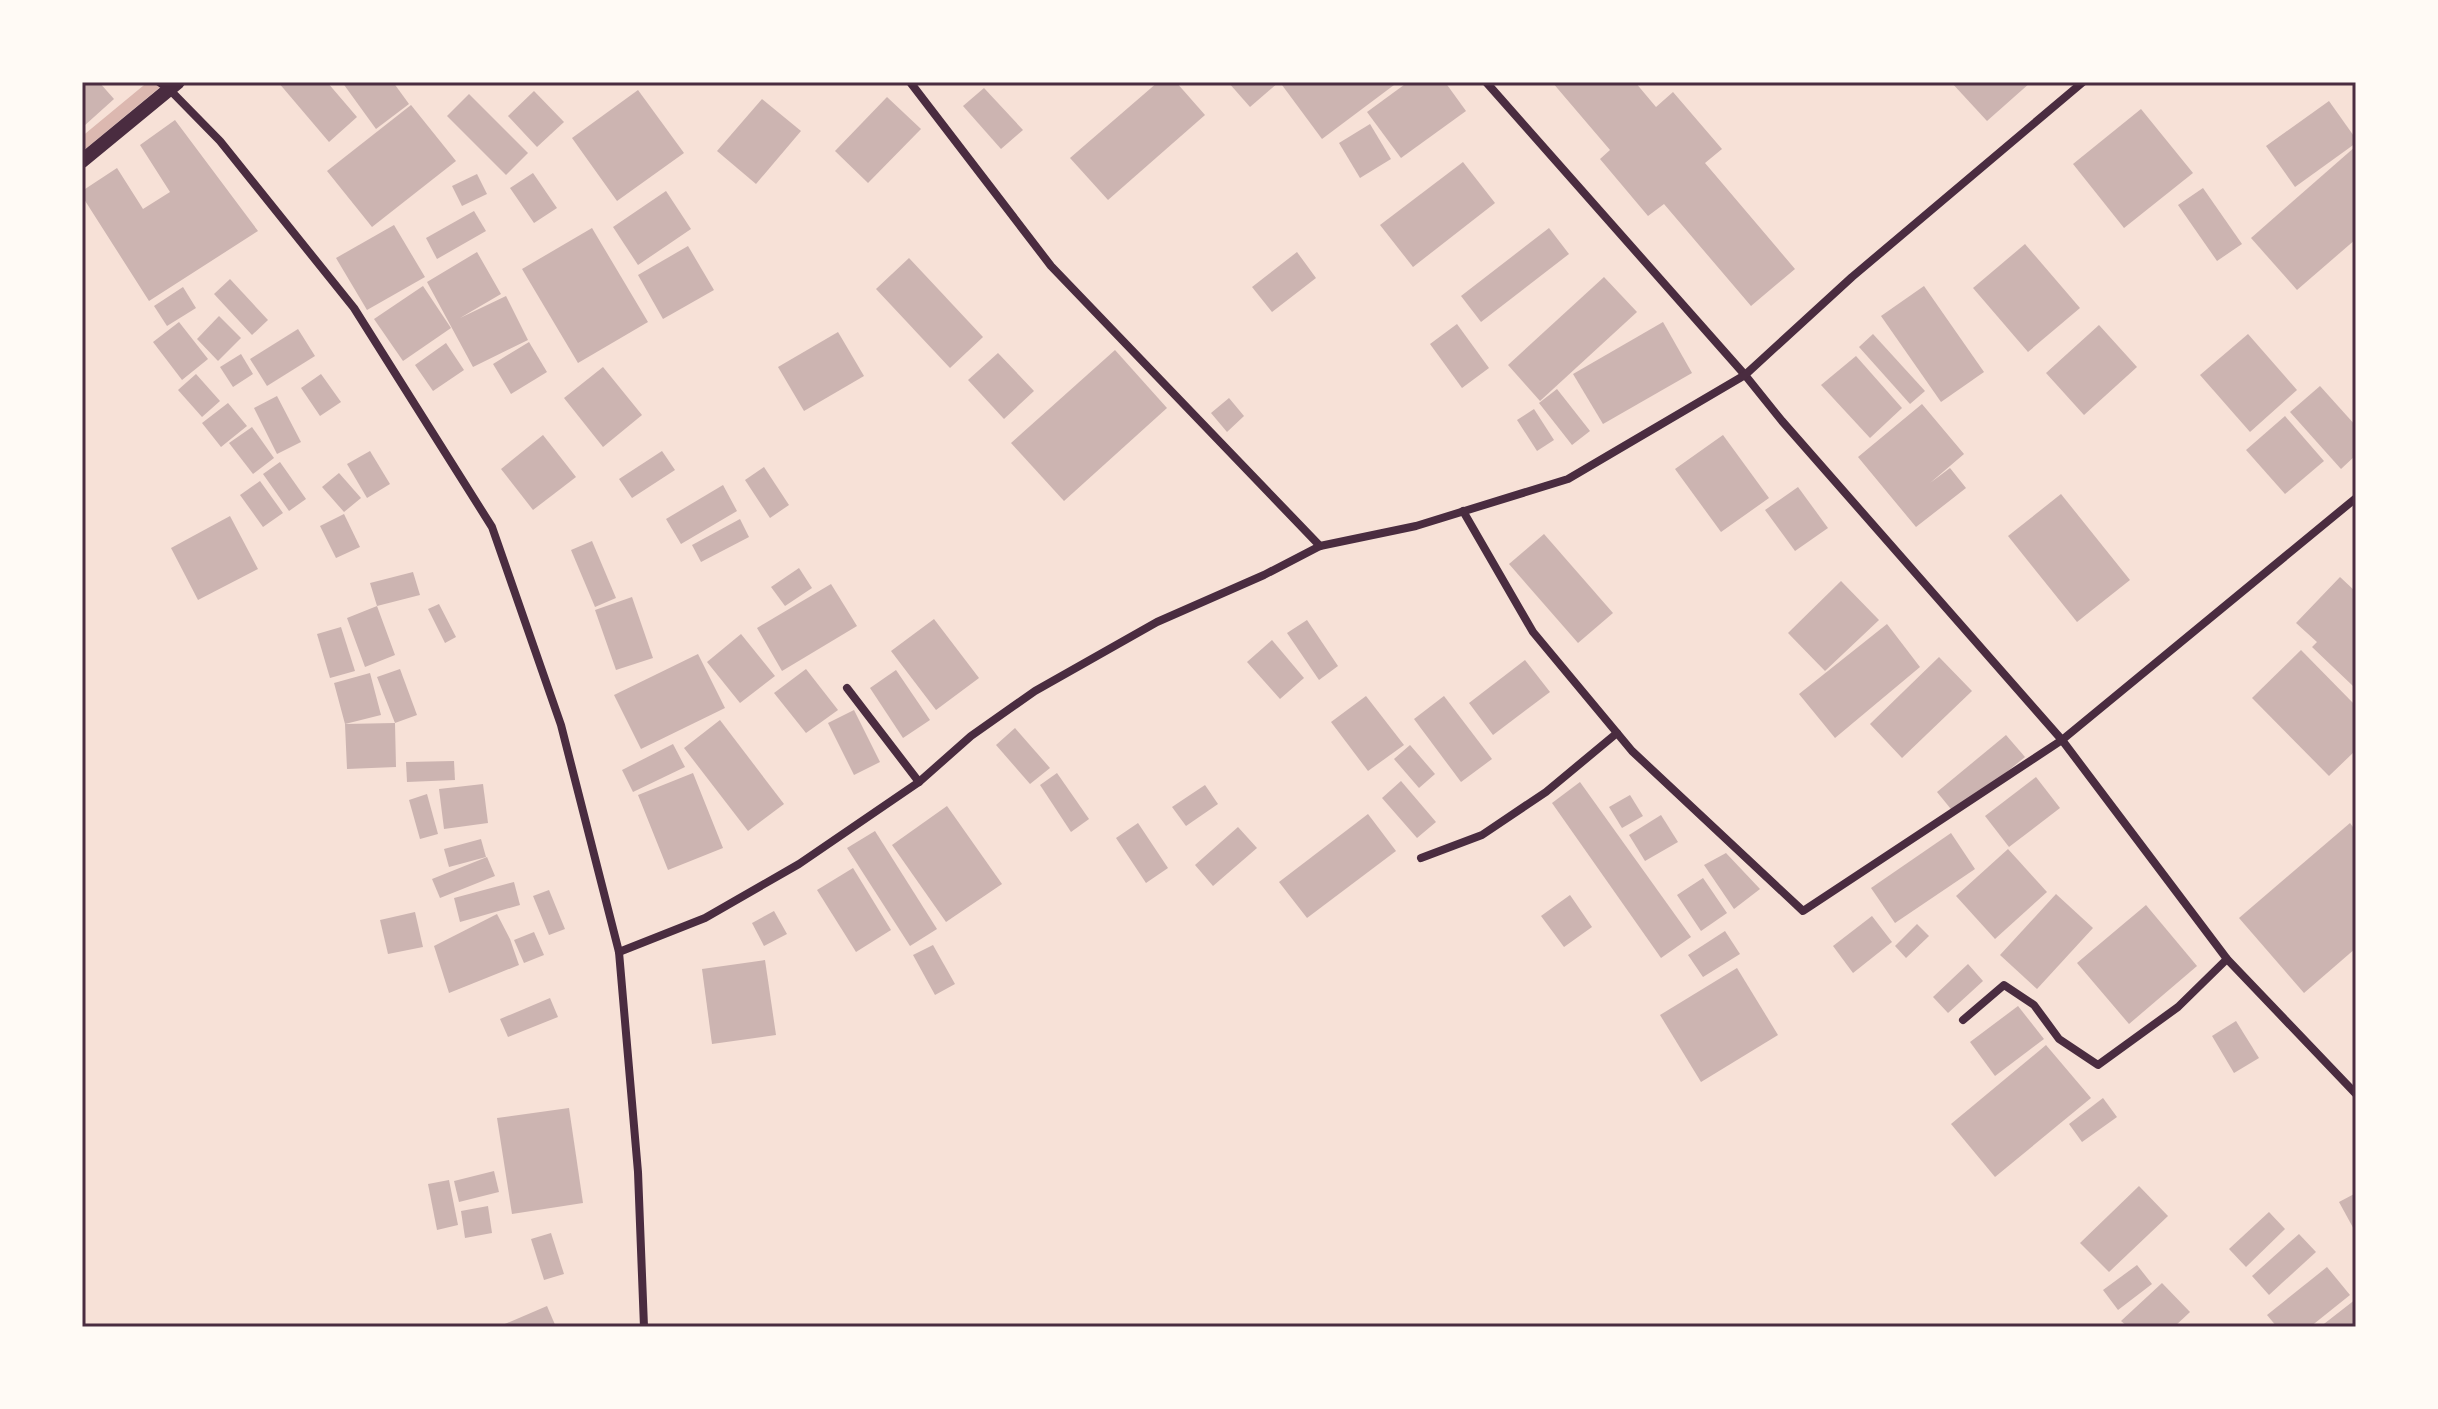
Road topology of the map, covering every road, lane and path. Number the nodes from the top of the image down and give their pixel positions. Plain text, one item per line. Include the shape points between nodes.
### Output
1 (910, 82) edge
2 (1486, 82) edge
3 (2083, 82) edge
4 (169, 84) edge
5 (82, 161) edge
6 (1745, 375) junction
7 (2356, 498) edge
8 (1463, 511) junction
9 (1320, 546) junction
10 (847, 688) dead end
11 (1617, 733) junction
12 (2062, 740) junction
13 (919, 782) junction
14 (1421, 858) dead end
15 (619, 952) junction
16 (2227, 959) junction
17 (1963, 1020) dead end
18 (2356, 1094) edge
19 (644, 1327) edge

1 - 9 street via 1051,266
2 - 6 street
3 - 6 street
4 - 5 street
4 - 15 street via 354,308 492,527 561,725
6 - 8 street via 1568,479
6 - 12 street
7 - 12 street
8 - 9 street
8 - 11 street via 1533,632
9 - 13 street via 1157,622 1035,691 971,736
10 - 13 street
11 - 12 street via 1803,911
11 - 14 street via 1546,792 1482,835
12 - 16 street
13 - 15 street via 799,864 705,918
15 - 19 street via 638,1172
16 - 17 street via 2178,1007 2098,1065 2059,1039 2034,1005 2004,985
16 - 18 street

